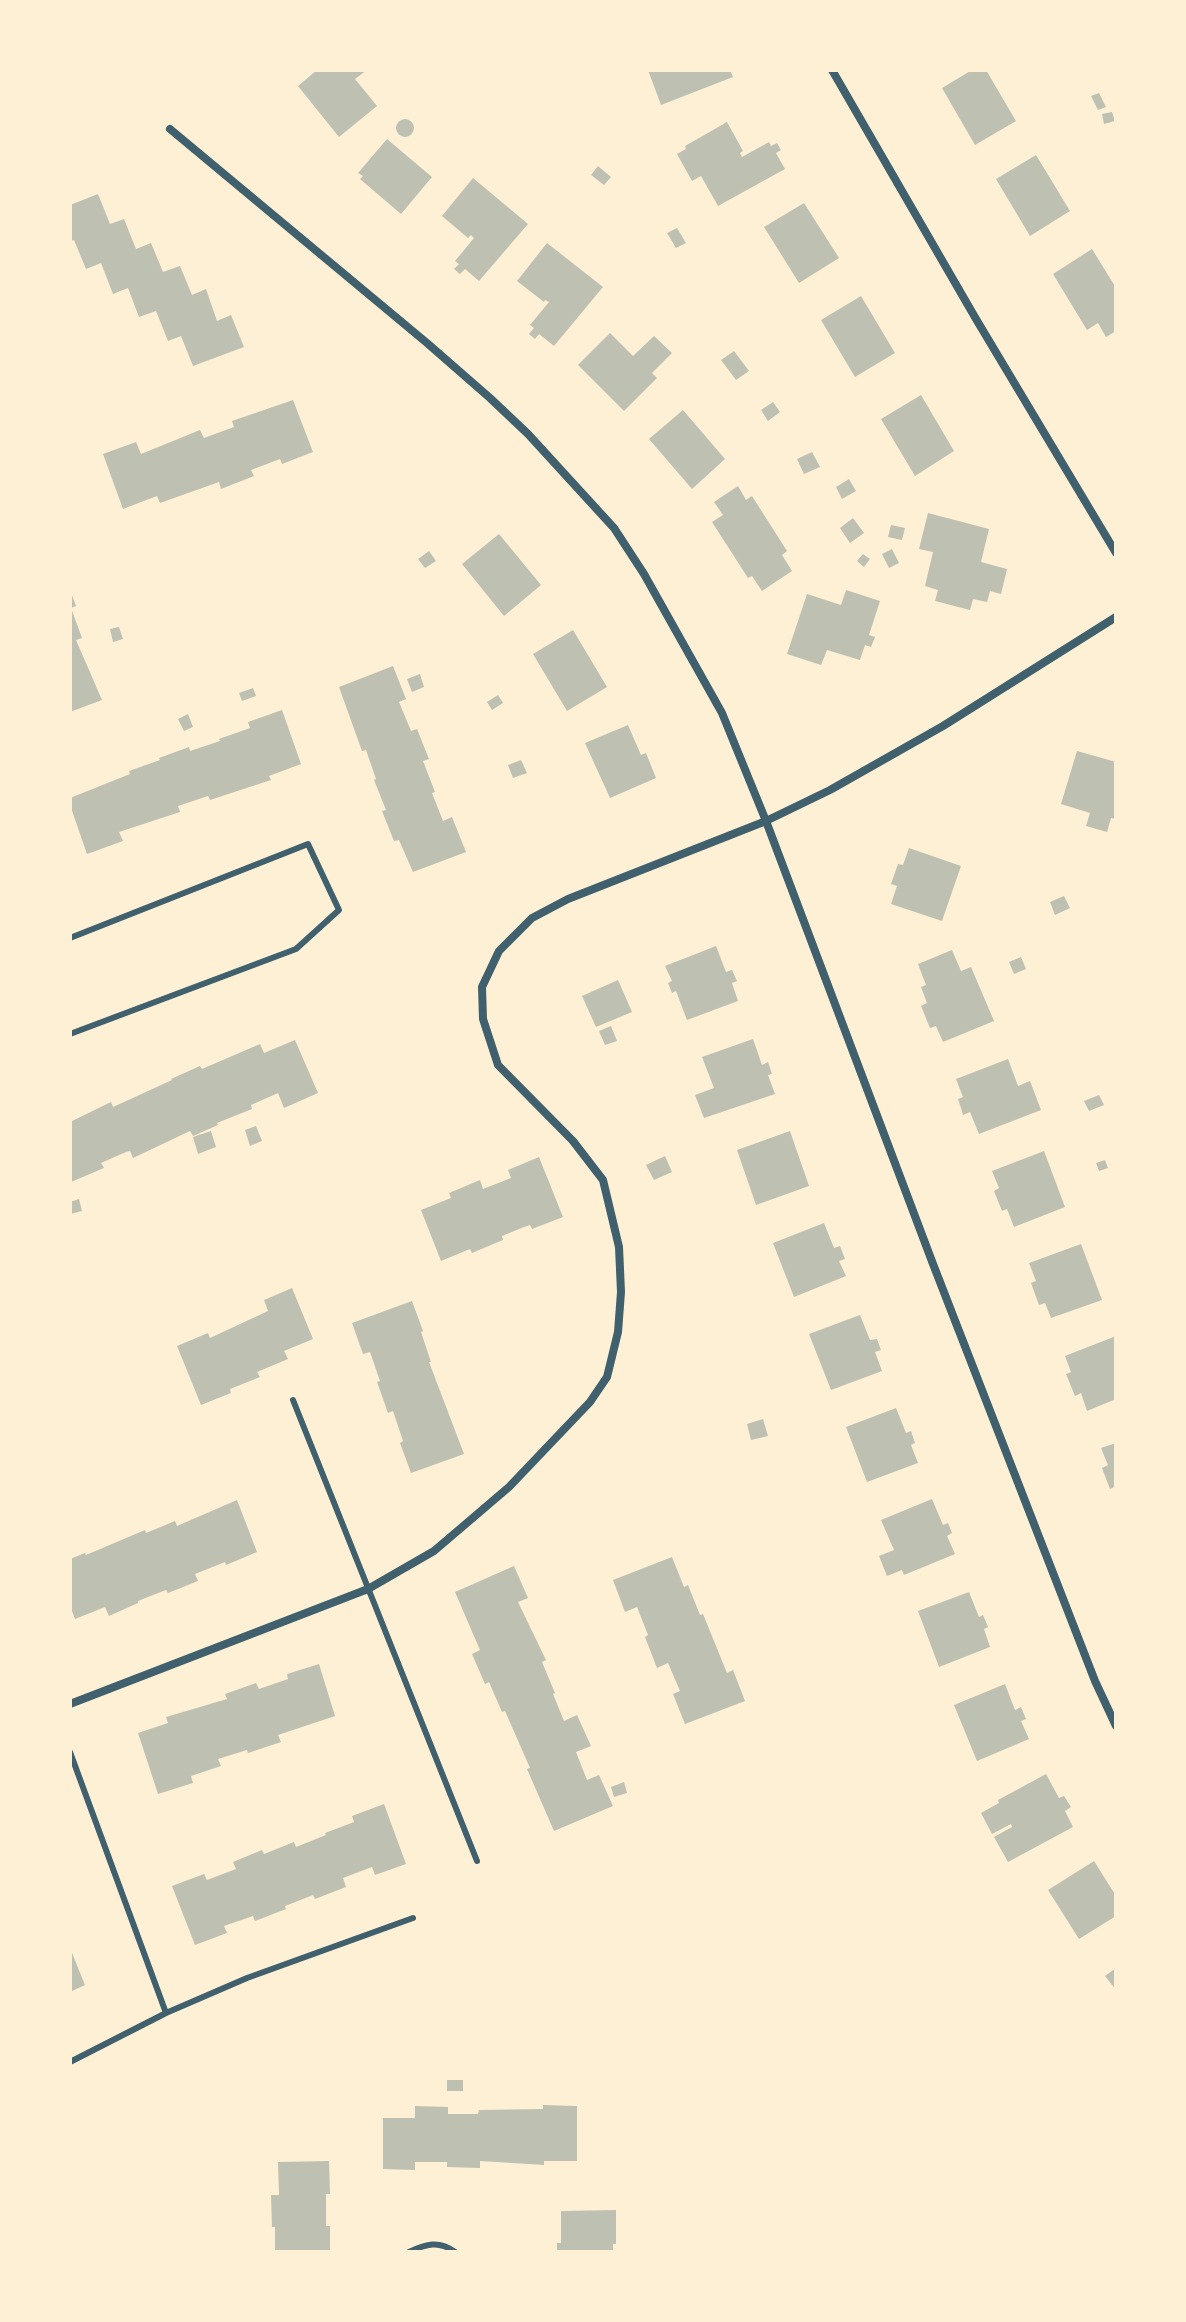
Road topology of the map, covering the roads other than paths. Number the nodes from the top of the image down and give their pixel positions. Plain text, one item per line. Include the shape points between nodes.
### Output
1 (832, 70) edge
2 (170, 129) dead end
3 (1116, 553) edge
4 (1116, 617) edge
5 (766, 821) junction
6 (70, 938) edge
7 (70, 1034) edge
8 (293, 1400) dead end
9 (368, 1589) junction
10 (70, 1704) edge
11 (1116, 1726) edge
12 (70, 1752) edge
13 (477, 1861) dead end
14 (413, 1918) dead end
15 (166, 2013) junction
16 (70, 2062) edge
17 (409, 2252) edge
18 (455, 2252) edge

1 - 3 street
2 - 5 street via 490,398 614,528 722,713
4 - 5 street via 943,726
5 - 9 street via 568,899 532,918 499,951 482,987 483,1019 498,1065 573,1141 603,1180 619,1247 618,1332 607,1377 590,1402 509,1487 434,1551
5 - 11 street via 938,1279
6 - 7 lane via 308,844 339,910 296,949
8 - 9 lane
9 - 10 street
9 - 13 lane
12 - 15 lane
14 - 15 lane
15 - 16 lane
17 - 18 lane via 427,2243

